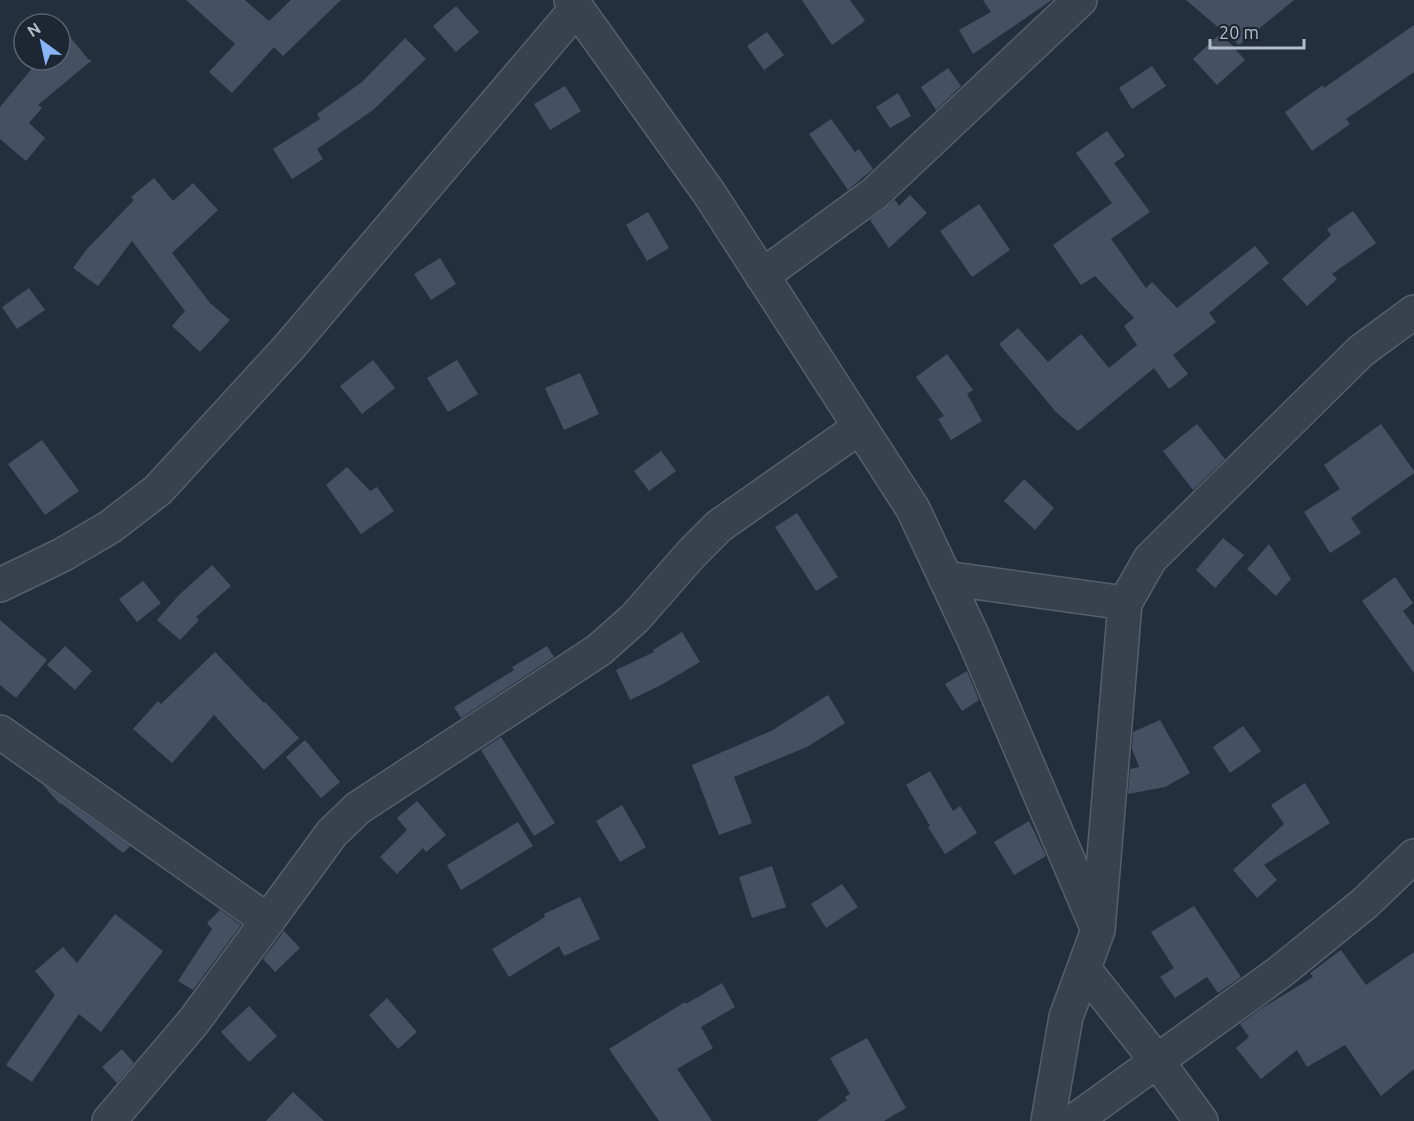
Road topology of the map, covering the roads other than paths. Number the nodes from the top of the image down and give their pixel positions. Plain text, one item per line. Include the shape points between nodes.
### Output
1 (1080, 0) edge
2 (574, 4) edge
3 (762, 276) junction
4 (1414, 312) edge
5 (860, 427) junction
6 (945, 578) junction
7 (0, 585) edge
8 (1125, 603) junction
9 (0, 732) edge
10 (1414, 856) edge
11 (268, 921) junction
12 (1098, 930) junction
13 (1084, 969) junction
14 (1157, 1061) junction
15 (109, 1121) edge
16 (1048, 1121) edge
17 (1074, 1121) edge
18 (1201, 1121) edge

1 - 3 street via 874,194
2 - 3 street via 709,193
2 - 7 street via 290,346 158,489 110,527
3 - 5 street
4 - 8 street via 1361,351 1150,559
5 - 6 street via 913,508
5 - 11 street via 719,526 635,618 599,650 358,808 332,833
6 - 8 street
6 - 12 street
8 - 12 street
9 - 11 street
10 - 14 street via 1365,903 1288,965
11 - 15 street via 195,1021
12 - 13 street
13 - 14 street
13 - 16 street via 1066,1017
14 - 17 street
14 - 18 street

